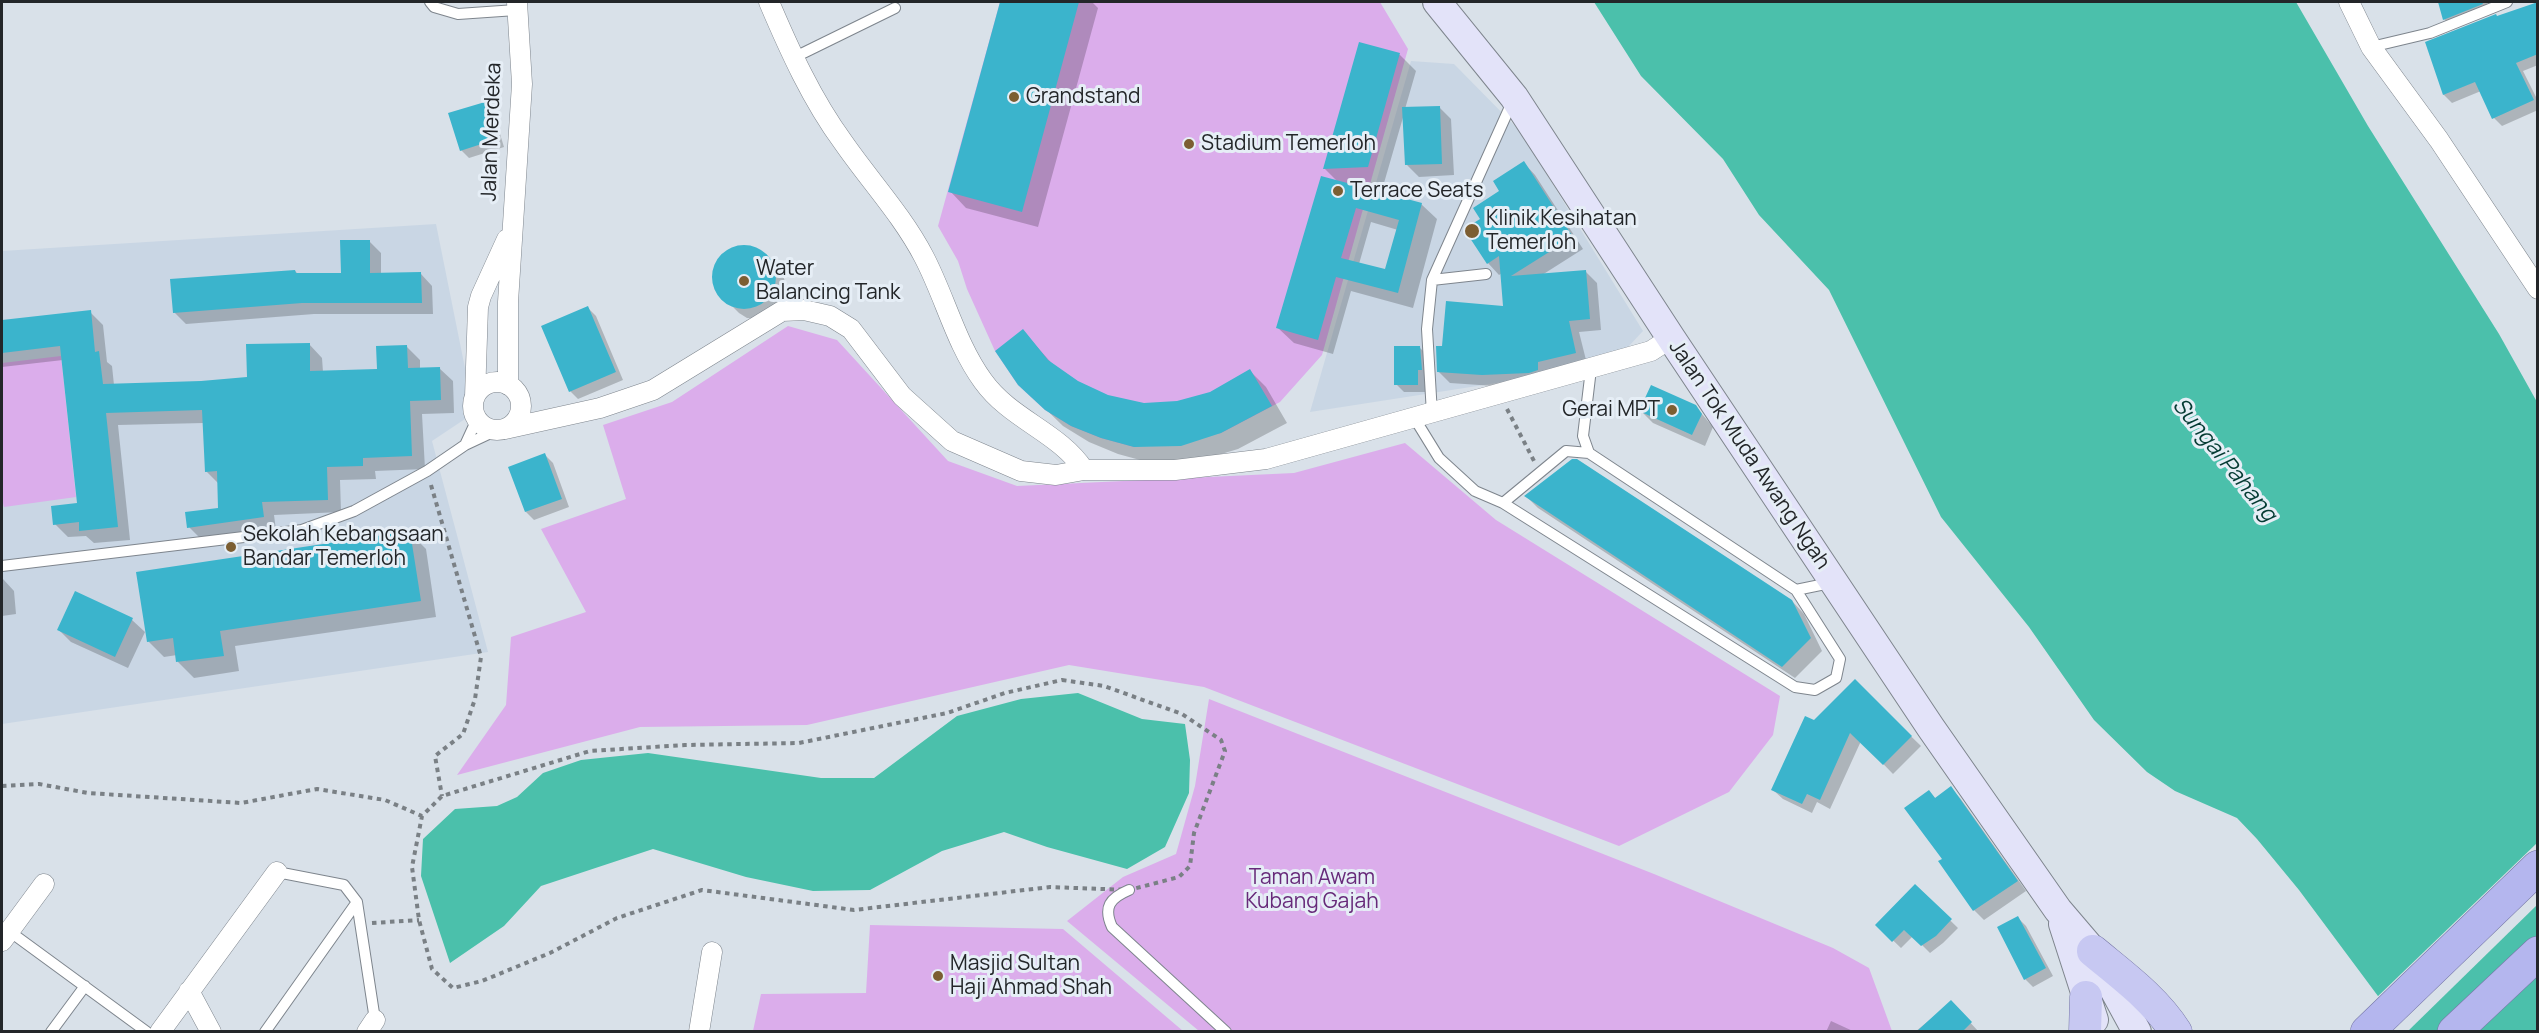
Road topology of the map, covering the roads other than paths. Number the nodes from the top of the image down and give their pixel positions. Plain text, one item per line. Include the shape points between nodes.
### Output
1 (430, 2) edge
2 (768, 2) edge
3 (1437, 2) edge
4 (2349, 2) edge
5 (2507, 2) edge
6 (517, 6) edge
7 (895, 8) dead end
8 (2371, 47) junction
9 (793, 58) junction
10 (1514, 97) junction
11 (512, 229) junction
12 (1486, 274) dead end
13 (1432, 280) junction
14 (2538, 289) edge
15 (1671, 338) junction
16 (1591, 369) junction
17 (508, 385) junction
18 (475, 397) junction
19 (522, 404) junction
20 (1423, 416) junction
21 (557, 417) junction
22 (477, 419) junction
23 (501, 430) junction
24 (465, 445) junction
25 (1590, 453) junction
26 (1084, 470) junction
27 (1503, 503) junction
28 (2, 566) edge
29 (1834, 583) junction
30 (1796, 590) junction
31 (2538, 867) edge
32 (277, 872) joint
33 (44, 884) dead end
34 (1129, 890) road end
35 (357, 902) junction
36 (2058, 910) junction
37 (5, 936) edge
38 (2093, 951) junction
39 (712, 952) dead end
40 (2538, 953) edge
41 (85, 986) junction
42 (189, 991) junction
43 (2086, 997) junction
44 (371, 1026) edge
45 (51, 1032) edge
46 (147, 1032) edge
47 (160, 1032) edge
48 (211, 1032) edge
49 (265, 1032) edge
50 (699, 1032) edge
51 (1226, 1032) edge
52 (2085, 1032) edge
53 (2098, 1032) edge
54 (2137, 1032) edge
55 (2176, 1032) edge
56 (2367, 1032) edge
57 (2454, 1032) edge

1 - 6 lane via 434,7 458,14
2 - 9 street
3 - 10 main road, Jalan Tok Muda Awang Ngah
4 - 8 street
5 - 8 lane via 2430,33
6 - 11 street, Jalan Merdeka via 522,84
7 - 9 lane
8 - 14 street via 2439,140
9 - 26 street via 842,141 896,210 925,258 983,381 1017,415 1073,453
10 - 13 lane
10 - 15 main road, Jalan Tok Muda Awang Ngah
11 - 17 street, Jalan Merdeka
11 - 18 street, Jalan Merdeka via 478,307
12 - 13 lane
13 - 20 lane
15 - 16 street via 1651,351
15 - 29 main road, Jalan Tok Muda Awang Ngah
16 - 20 street
16 - 25 lane via 1583,436
17 - 18 street via 490,383
17 - 19 street
18 - 22 street
19 - 21 street
19 - 23 street via 518,419
20 - 26 street via 1266,459 1175,470
20 - 27 lane via 1439,458 1475,490
21 - 23 street
21 - 26 street via 653,390 782,311 804,310 830,316 850,329 902,396 952,441 1021,471 1056,475
22 - 23 street via 482,425
22 - 24 lane
23 - 24 lane
24 - 28 lane via 354,511 302,530
25 - 27 lane via 1566,451
25 - 30 lane
27 - 30 lane via 1795,687 1815,690 1836,678 1840,659
29 - 30 lane
29 - 36 main road, Jalan Tok Muda Awang Ngah
31 - 56 highway
32 - 35 lane via 344,885
32 - 42 street
33 - 37 street
34 - 51 lane via 1109,905 1107,917 1112,927
35 - 44 lane
35 - 49 lane
36 - 38 main road, Jalan Tok Muda Awang Ngah
36 - 43 main road, Jalan Tok Muda Awang Ngah
37 - 41 lane
38 - 54 main road, Jalan Tok Muda Awang Ngah
38 - 55 main road via 2144,994
39 - 50 street
40 - 57 highway
41 - 45 lane
41 - 46 lane
42 - 47 street
42 - 48 street
43 - 52 main road
43 - 53 main road, Jalan Tok Muda Awang Ngah

